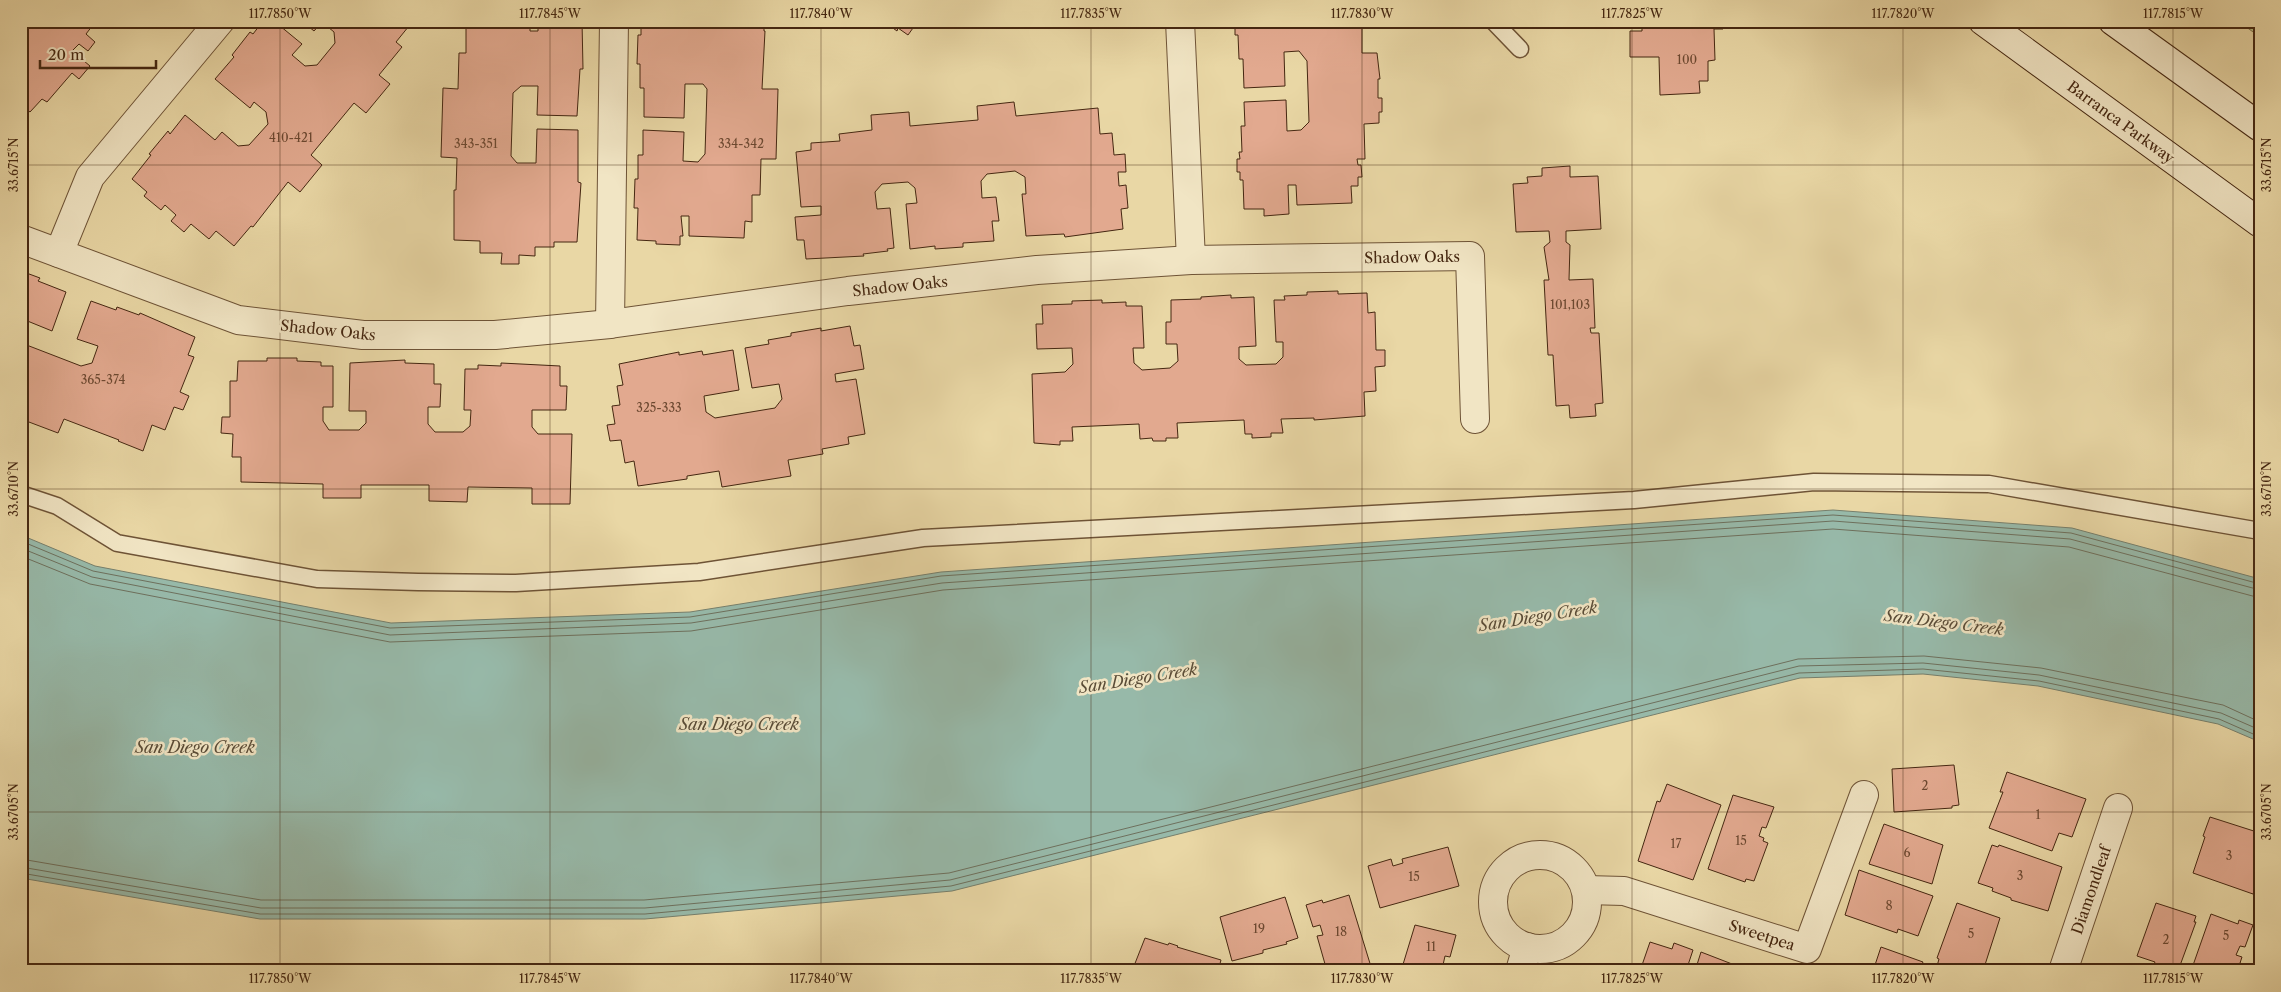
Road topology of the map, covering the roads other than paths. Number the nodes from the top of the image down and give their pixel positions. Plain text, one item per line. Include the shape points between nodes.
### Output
1 (220, 21) edge
2 (614, 21) edge
3 (1180, 21) edge
4 (1493, 21) edge
5 (1982, 21) edge
6 (2113, 21) edge
7 (1520, 49) dead end
8 (2260, 127) edge
9 (2260, 223) edge
10 (21, 239) edge
11 (59, 252) junction
12 (1191, 260) junction
13 (610, 324) junction
14 (1475, 420) dead end
15 (21, 494) edge
16 (2260, 531) edge
17 (1864, 795) dead end
18 (2118, 808) dead end
19 (1586, 890) junction
20 (1524, 959) edge
21 (2063, 971) edge

1 - 11 street via 90,178
2 - 13 street
3 - 12 street
4 - 7 lane
5 - 9 street, Barranca Parkway
6 - 8 street
10 - 11 street, Shadow Oaks
11 - 13 street, Shadow Oaks via 238,320 363,335 495,335
12 - 13 street, Shadow Oaks via 1038,270 848,291
12 - 14 street, Shadow Oaks via 1470,256
15 - 16 lane via 57,506 117,543 317,579 418,582 516,582 699,572 923,538 1634,500 1814,482 1988,484
17 - 19 street, Sweetpea via 1807,949 1624,890
18 - 21 street, Diamondleaf
19 - 20 street via 1586,914 1573,936
19 - 20 street via 1574,868 1552,856 1528,856 1506,868 1494,889 1494,914

